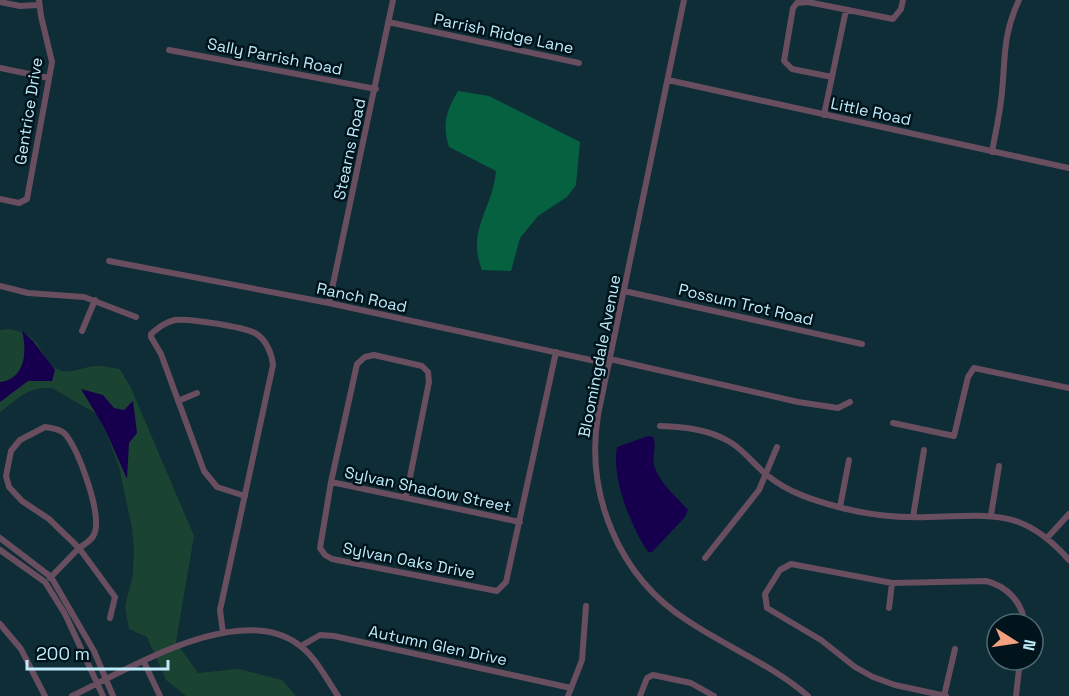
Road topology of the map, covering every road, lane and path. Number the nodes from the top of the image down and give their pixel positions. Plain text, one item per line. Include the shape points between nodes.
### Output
1 (393, 0) edge
2 (684, 0) edge
3 (903, 0) edge
4 (1019, 0) edge
5 (0, 2) edge
6 (39, 2) edge
7 (846, 10) junction
8 (388, 22) junction
9 (170, 50) dead end
10 (579, 63) dead end
11 (0, 68) edge
12 (832, 77) junction
13 (49, 78) junction
14 (668, 80) junction
15 (376, 89) junction
16 (824, 114) junction
17 (992, 152) junction
18 (1069, 168) edge
19 (0, 199) edge
20 (109, 261) dead end
21 (0, 286) edge
22 (624, 291) junction
23 (95, 300) junction
24 (329, 303) junction
25 (136, 317) dead end
26 (82, 331) dead end
27 (862, 344) dead end
28 (556, 352) junction
29 (609, 362) junction
30 (1069, 388) edge
31 (197, 393) dead end
32 (178, 401) junction
33 (850, 402) dead end
34 (892, 423) dead end
35 (660, 426) dead end
36 (777, 447) dead end
37 (924, 450) dead end
38 (849, 460) dead end
39 (999, 465) dead end
40 (767, 475) junction
41 (331, 482) junction
42 (245, 496) junction
43 (406, 497) junction
44 (840, 507) junction
45 (1069, 514) edge
46 (991, 515) junction
47 (913, 517) junction
48 (520, 522) junction
49 (0, 538) edge
50 (1047, 538) junction
51 (79, 548) junction
52 (0, 550) edge
53 (705, 558) dead end
54 (1069, 560) edge
55 (51, 577) junction
56 (45, 582) junction
57 (892, 583) junction
58 (586, 606) dead end
59 (889, 608) dead end
60 (1020, 612) edge
61 (110, 618) dead end
62 (0, 624) edge
63 (224, 633) junction
64 (301, 646) junction
65 (955, 649) dead end
66 (144, 662) junction
67 (1019, 672) edge
68 (106, 680) junction
69 (97, 684) junction
70 (571, 688) junction
71 (45, 696) edge
72 (72, 696) edge
73 (103, 696) edge
74 (113, 696) edge
75 (160, 696) edge
76 (338, 696) edge
77 (568, 696) edge
78 (640, 696) edge
79 (714, 696) edge
80 (808, 696) edge
81 (945, 696) edge
82 (1016, 696) edge

1 - 8 street, Stearns Road
2 - 14 street, Bloomingdale Avenue
3 - 7 street via 892,19
4 - 17 street via 1008,27
5 - 6 street via 20,6
6 - 13 street, Gentrice Drive via 52,53
7 - 12 street
7 - 12 street via 808,2 796,3 793,8 784,61 792,69
8 - 10 street, Parrish Ridge Lane
8 - 15 street, Stearns Road
9 - 15 street, Sally Parrish Road
11 - 13 street
12 - 16 street
13 - 19 street, Gentrice Drive via 27,199 19,203
14 - 16 street, Little Road
14 - 22 street, Bloomingdale Avenue
15 - 24 street, Stearns Road
16 - 17 street, Little Road
17 - 18 street, Little Road
20 - 24 street, Ranch Road
21 - 23 street
22 - 27 street, Possum Trot Road
22 - 29 street, Bloomingdale Avenue
23 - 25 street
23 - 26 street
24 - 28 street, Ranch Road
28 - 29 street, Ranch Road
28 - 48 street, Sylvan Oaks Drive
29 - 33 street, Ranch Road via 798,402 838,408
29 - 80 street, Bloomingdale Avenue via 597,421 595,457 602,503 620,548 642,581 676,613
30 - 34 street via 974,368 968,376 954,436
31 - 32 street
32 - 42 street via 204,471 218,487
32 - 42 street via 151,338 161,326 185,320 256,333 272,352 273,365
35 - 40 street via 714,434 747,455
36 - 40 street
37 - 47 street
38 - 44 street
39 - 46 street
40 - 44 street via 794,492
40 - 53 street
41 - 43 street, Sylvan Shadow Street
41 - 43 street, Sylvan Oaks Drive via 357,364 374,355 422,366 428,372
41 - 48 street, Sylvan Oaks Drive via 319,543 332,559 497,591 506,582
42 - 63 street via 220,610
43 - 48 street, Sylvan Shadow Street
44 - 47 street
45 - 50 street
46 - 47 street
46 - 50 street via 1018,522
49 - 55 street
50 - 54 street
51 - 51 street via 95,532 87,480 65,434 45,427 20,440 11,451 6,476 9,487
51 - 55 street
51 - 61 street via 115,597
52 - 56 street
55 - 56 street
55 - 68 street via 94,651
56 - 69 street
57 - 59 street
57 - 60 street via 993,583 1006,589
57 - 81 street via 791,564 780,570 764,601 771,610 867,674
58 - 70 street via 582,660
62 - 71 street via 21,649
63 - 64 street via 266,630 282,634
63 - 66 street via 187,643
64 - 70 street, Autumn Glen Drive via 320,635 334,636
64 - 76 street
65 - 81 street
66 - 68 street
66 - 75 street
67 - 82 street
68 - 69 street
68 - 74 street
69 - 72 street
69 - 73 street
70 - 77 street
78 - 79 street via 647,678 653,675 691,683

